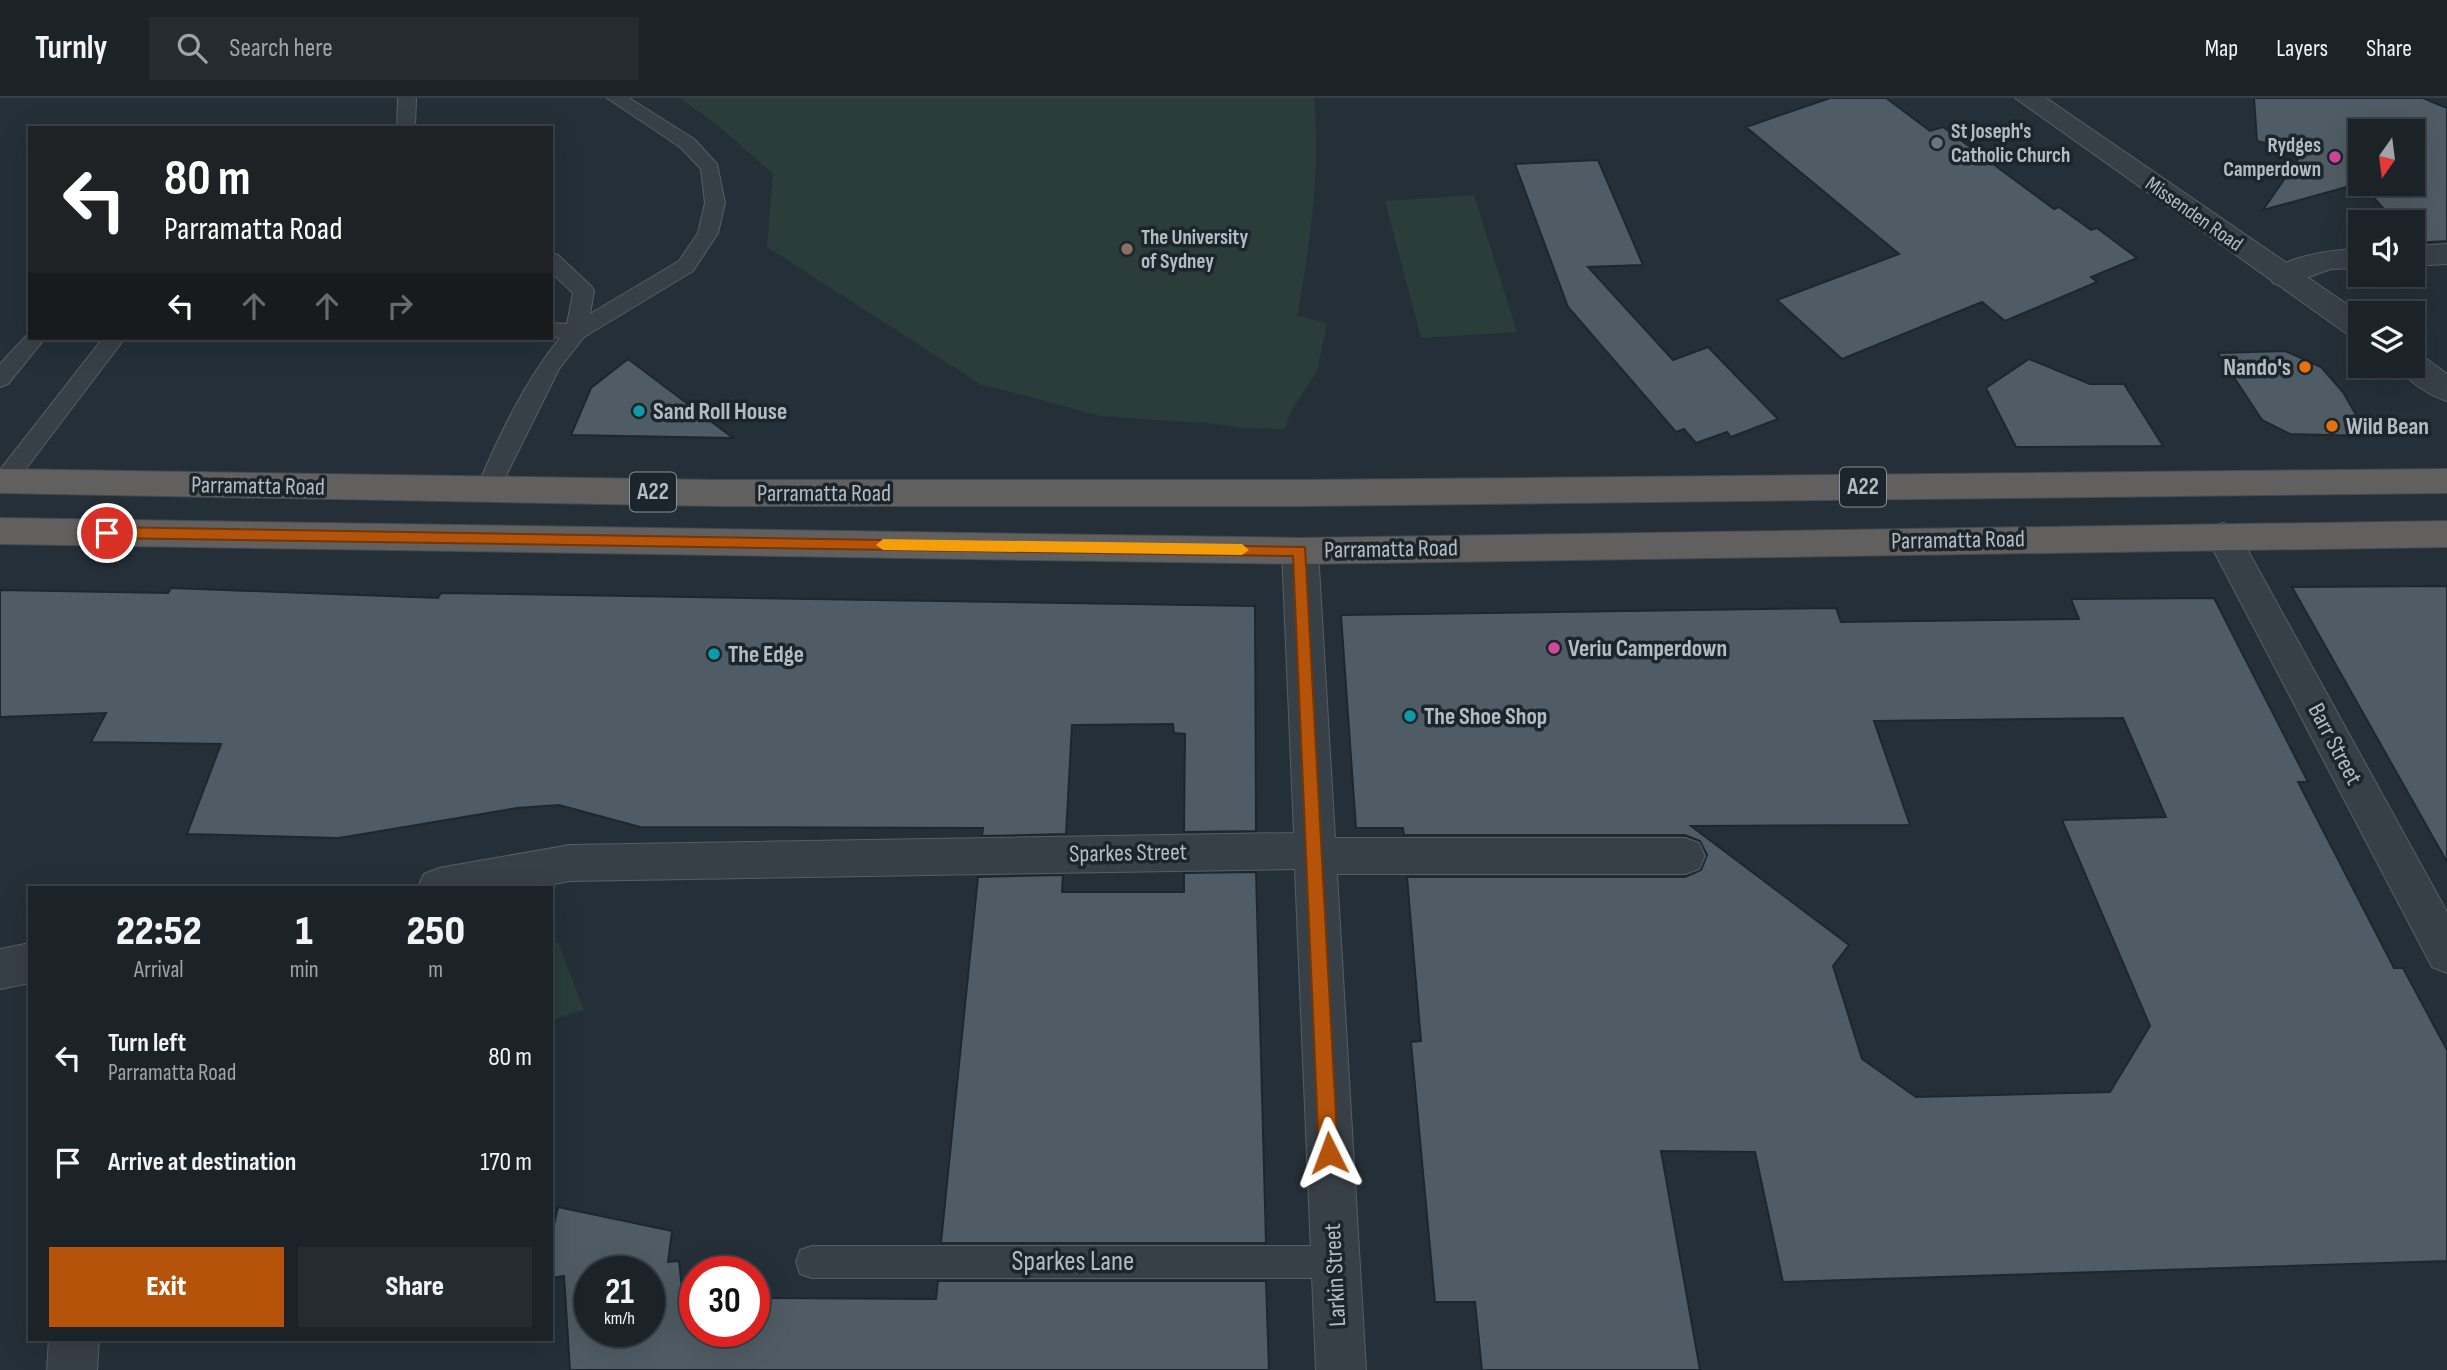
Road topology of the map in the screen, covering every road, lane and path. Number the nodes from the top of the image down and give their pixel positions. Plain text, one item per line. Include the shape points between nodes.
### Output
1 (407, 98) edge
2 (615, 98) edge
3 (2028, 98) edge
4 (406, 126) edge
5 (2447, 254) edge
6 (2425, 255) edge
7 (2348, 259) edge
8 (553, 262) edge
9 (2284, 276) junction
10 (2348, 320) edge
11 (553, 330) edge
12 (576, 332) junction
13 (32, 340) edge
14 (112, 340) edge
15 (2425, 374) edge
16 (0, 379) edge
17 (2447, 390) edge
18 (2, 481) edge
19 (2447, 481) edge
20 (488, 490) junction
21 (0, 531) edge
22 (2447, 534) edge
23 (2223, 536) junction
24 (1300, 551) junction
25 (1315, 854) junction
26 (1685, 856) dead end
27 (444, 886) edge
28 (2447, 953) edge
29 (28, 963) edge
30 (0, 969) edge
31 (812, 1262) dead end
32 (1334, 1262) junction
33 (74, 1341) edge
34 (72, 1370) edge
35 (1341, 1370) edge

1 - 4 lane
2 - 12 lane via 687,142 710,168 715,203 708,233 686,266
3 - 9 street, Missenden Road
5 - 6 street
7 - 9 street via 2327,260
8 - 12 lane via 584,290
9 - 10 street, Missenden Road
11 - 12 lane
12 - 20 lane via 550,365
13 - 16 lane
14 - 18 lane
15 - 17 street
18 - 20 highway, Parramatta Road / A22
19 - 20 highway, Parramatta Road / A22 via 1292,493
21 - 24 highway, Parramatta Road / A22
22 - 23 highway, Parramatta Road / A22
23 - 24 highway, Parramatta Road / A22
23 - 28 street, Barr Street
24 - 25 street, Larkin Street
25 - 26 street, Sparkes Street
25 - 27 street, Sparkes Street via 1283,850 570,863
25 - 32 street, Larkin Street
29 - 30 street
31 - 32 lane, Sparkes Lane
32 - 35 street, Larkin Street
33 - 34 street

